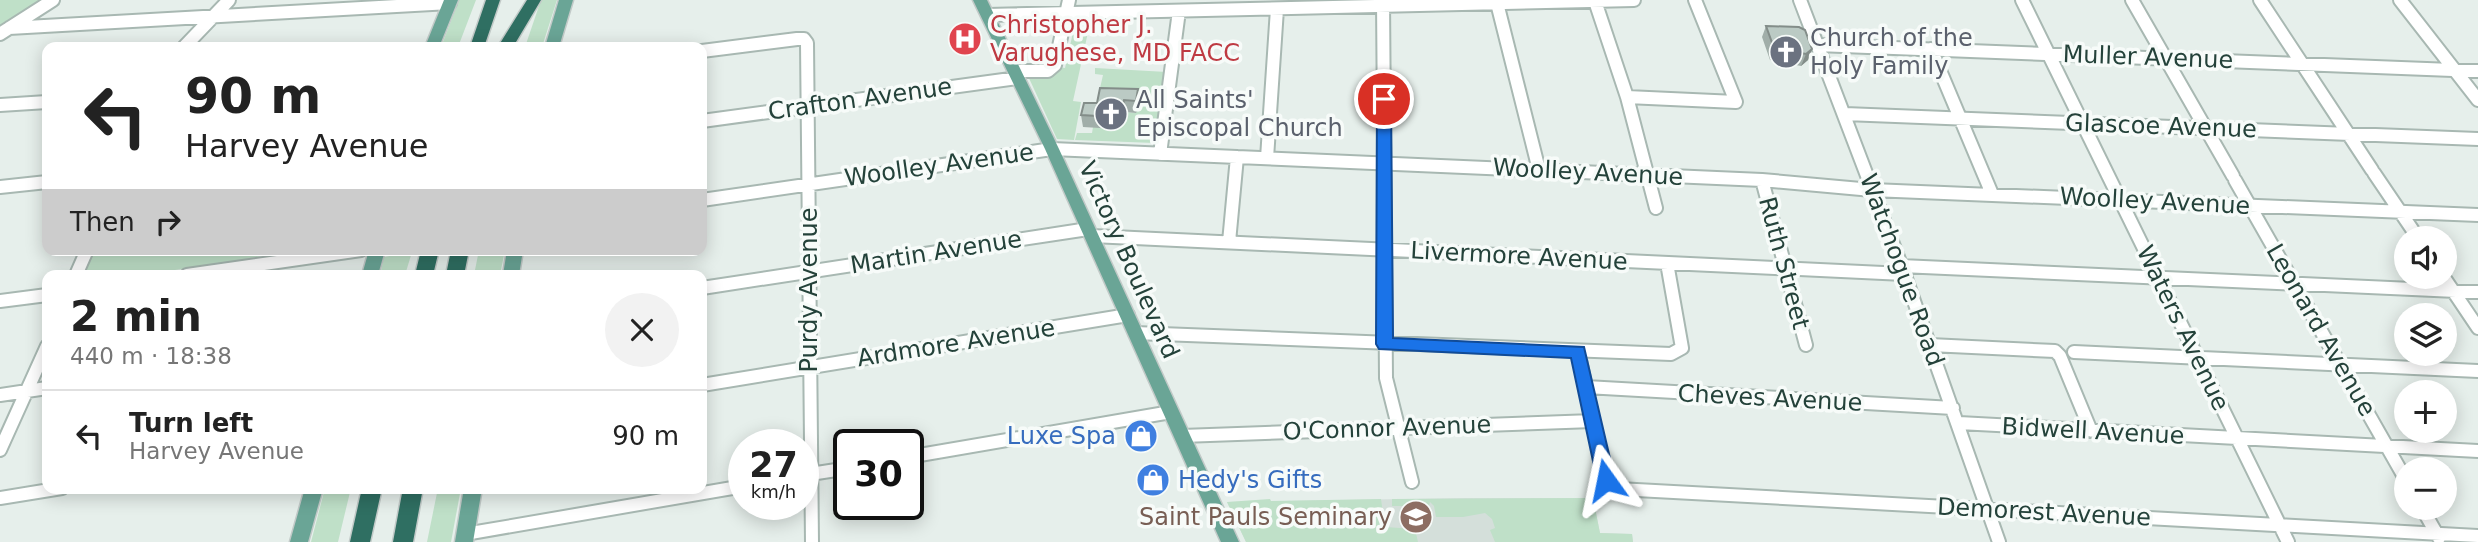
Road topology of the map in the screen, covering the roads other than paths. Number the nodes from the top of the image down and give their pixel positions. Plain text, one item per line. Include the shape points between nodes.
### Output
1 (53, 0) edge
2 (229, 0) edge
3 (334, 0) edge
4 (493, 0) edge
5 (523, 0) edge
6 (534, 0) edge
7 (566, 0) edge
8 (981, 0) edge
9 (1069, 0) edge
10 (1634, 0) edge
11 (1695, 0) edge
12 (1800, 0) edge
13 (2022, 0) edge
14 (2132, 0) edge
15 (2260, 0) edge
16 (2400, 0) edge
17 (451, 1) edge
18 (1595, 1) edge
19 (1383, 3) edge
20 (1497, 3) junction
21 (1277, 9) junction
22 (325, 10) junction
23 (1178, 11) junction
24 (1066, 13) junction
25 (988, 15) junction
26 (213, 16) junction
27 (5, 31) edge
28 (189, 42) edge
29 (434, 42) edge
30 (479, 42) edge
31 (508, 42) edge
32 (509, 42) edge
33 (553, 42) edge
34 (1817, 45) junction
35 (1931, 49) junction
36 (707, 50) edge
37 (2049, 54) junction
38 (2165, 58) junction
39 (2301, 64) junction
40 (2455, 70) junction
41 (2478, 71) edge
42 (1016, 74) junction
43 (1627, 97) junction
44 (2478, 100) edge
45 (42, 102) edge
46 (0, 105) edge
47 (808, 107) junction
48 (1845, 114) junction
49 (1961, 117) junction
50 (707, 120) edge
51 (2082, 123) junction
52 (2204, 128) junction
53 (2348, 134) junction
54 (2478, 139) edge
55 (1052, 149) junction
56 (1160, 154) junction
57 (1237, 157) junction
58 (1267, 158) junction
59 (1384, 164) junction
60 (1539, 170) junction
61 (1649, 175) junction
62 (1762, 180) junction
63 (42, 183) edge
64 (808, 185) junction
65 (0, 187) edge
66 (1872, 190) junction
67 (1992, 194) junction
68 (707, 199) edge
69 (2120, 199) junction
70 (2249, 205) junction
71 (1656, 208) dead end
72 (2400, 212) junction
73 (2478, 215) edge
74 (2410, 226) edge
75 (1090, 232) junction
76 (1229, 242) junction
77 (1384, 250) junction
78 (319, 256) edge
79 (1667, 263) junction
80 (1786, 268) junction
81 (222, 270) edge
82 (1902, 270) junction
83 (809, 271) junction
84 (2158, 277) junction
85 (2294, 284) junction
86 (707, 287) edge
87 (2453, 291) junction
88 (2478, 292) edge
89 (42, 296) edge
90 (0, 301) edge
91 (1128, 315) junction
92 (2478, 328) edge
93 (1135, 333) junction
94 (1384, 344) junction
95 (1805, 345) dead end
96 (1930, 345) junction
97 (1578, 351) junction
98 (2074, 352) dead end
99 (2197, 357) junction
100 (42, 358) edge
101 (2340, 364) junction
102 (809, 367) junction
103 (2478, 371) edge
104 (707, 384) edge
105 (1586, 387) junction
106 (42, 389) edge
107 (28, 391) junction
108 (0, 395) edge
109 (1953, 408) junction
110 (1171, 412) junction
111 (1593, 421) junction
112 (1959, 424) junction
113 (1399, 427) junction
114 (808, 429) edge
115 (2091, 431) junction
116 (1182, 436) junction
117 (2238, 439) junction
118 (2387, 447) junction
119 (0, 450) edge
120 (2478, 451) edge
121 (924, 454) edge
122 (2394, 459) edge
123 (1412, 482) dead end
124 (728, 489) edge
125 (42, 491) edge
126 (707, 493) edge
127 (312, 494) edge
128 (371, 494) edge
129 (412, 494) edge
130 (472, 494) edge
131 (701, 494) edge
132 (0, 498) edge
133 (1989, 509) junction
134 (810, 520) edge
135 (2429, 520) edge
136 (2280, 525) junction
137 (2478, 536) edge
138 (465, 538) edge
139 (2440, 538) edge
140 (299, 542) edge
141 (360, 542) edge
142 (403, 542) edge
143 (812, 542) edge
144 (1230, 542) edge
145 (1999, 542) edge
146 (2288, 542) edge

1 - 27 street
2 - 26 street
3 - 22 street
4 - 30 highway
5 - 31 highway
6 - 32 highway
7 - 33 main road
8 - 25 main road, Victory Boulevard
9 - 24 street
10 - 18 street
11 - 43 street via 1736,102
12 - 34 street, Watchogue Road
13 - 37 street, Waters Avenue
14 - 38 street, Leonard Avenue
15 - 39 street
16 - 40 street
17 - 22 street
17 - 29 main road
18 - 20 street
18 - 43 street
19 - 20 street
19 - 21 street
19 - 59 street
20 - 60 street
21 - 23 street
21 - 58 street
22 - 26 street
23 - 24 street
23 - 56 street
24 - 25 street
24 - 42 street, Crafton Avenue via 1055,65 1048,71
25 - 42 main road, Victory Boulevard
26 - 27 street
26 - 28 street
34 - 35 street, Muller Avenue
34 - 48 street, Watchogue Road
35 - 37 street, Muller Avenue
35 - 49 street
36 - 47 street, Purdy Avenue via 804,39
37 - 38 street, Muller Avenue
37 - 51 street, Waters Avenue
38 - 39 street, Muller Avenue
38 - 52 street, Leonard Avenue
39 - 40 street, Muller Avenue
39 - 53 street
40 - 41 street, Muller Avenue
40 - 44 street
42 - 47 street, Crafton Avenue
42 - 55 main road, Victory Boulevard
43 - 61 street
45 - 46 street
47 - 50 street, Crafton Avenue
47 - 64 street, Purdy Avenue
48 - 49 street, Glascoe Avenue
48 - 66 street, Watchogue Road
49 - 51 street, Glascoe Avenue
49 - 67 street
51 - 52 street, Glascoe Avenue
51 - 69 street, Waters Avenue
52 - 53 street, Glascoe Avenue
52 - 70 street, Leonard Avenue
53 - 54 street, Glascoe Avenue
53 - 72 street
55 - 56 street, Woolley Avenue
55 - 64 street, Woolley Avenue
55 - 75 main road, Victory Boulevard
56 - 57 street, Woolley Avenue
57 - 58 street, Woolley Avenue
57 - 76 street
58 - 59 street, Woolley Avenue
59 - 60 street, Woolley Avenue
59 - 77 street
60 - 61 street, Woolley Avenue
61 - 62 street, Woolley Avenue
61 - 71 street
62 - 66 street, Woolley Avenue
62 - 80 street, Ruth Street
63 - 65 street
64 - 68 street, Woolley Avenue
64 - 83 street, Purdy Avenue
66 - 67 street, Woolley Avenue
66 - 82 street, Watchogue Road
67 - 69 street, Woolley Avenue
69 - 70 street, Woolley Avenue
69 - 84 street, Waters Avenue
70 - 72 street, Woolley Avenue
70 - 85 street, Leonard Avenue
72 - 73 street, Woolley Avenue
72 - 74 street
75 - 76 street, Livermore Avenue
75 - 83 street, Martin Avenue
75 - 91 main road, Victory Boulevard
76 - 77 street, Livermore Avenue
77 - 79 street, Livermore Avenue
77 - 94 street
78 - 81 street
79 - 80 street, Livermore Avenue
79 - 97 street via 1680,351
80 - 82 street, Livermore Avenue
80 - 95 street, Ruth Street
82 - 84 street, Livermore Avenue
82 - 96 street, Watchogue Road
83 - 86 street, Martin Avenue
83 - 102 street, Purdy Avenue
84 - 85 street, Livermore Avenue
84 - 99 street, Waters Avenue
85 - 87 street, Livermore Avenue
85 - 101 street, Leonard Avenue
87 - 88 street, Livermore Avenue
87 - 92 street
89 - 90 street
91 - 93 main road, Victory Boulevard
91 - 102 street, Ardmore Avenue
93 - 94 street
93 - 110 main road, Victory Boulevard
94 - 97 street
94 - 113 street via 1386,378
96 - 109 street, Watchogue Road
96 - 115 street via 2055,351
97 - 105 street
98 - 99 street
99 - 101 street
99 - 117 street, Waters Avenue
100 - 107 street
101 - 103 street
101 - 118 street, Leonard Avenue
102 - 104 street, Ardmore Avenue
102 - 114 street, Purdy Avenue
105 - 109 street, Cheves Avenue
105 - 111 street
106 - 107 street
107 - 108 street
107 - 119 street
109 - 112 street, Watchogue Road
110 - 116 main road, Victory Boulevard
110 - 121 street
111 - 113 street, O'Connor Avenue
111 - 133 street, Demorest Avenue via 1610,486
112 - 115 street, Bidwell Avenue
112 - 133 street, Watchogue Road
113 - 116 street, O'Connor Avenue
113 - 123 street
115 - 117 street, Bidwell Avenue
116 - 144 main road, Victory Boulevard
117 - 118 street, Bidwell Avenue
117 - 136 street, Waters Avenue
118 - 120 street, Bidwell Avenue
118 - 122 street, Leonard Avenue
124 - 126 street
125 - 132 street
127 - 140 main road
128 - 141 highway
129 - 142 highway
130 - 138 main road
131 - 138 street
133 - 136 street, Demorest Avenue
133 - 145 street, Watchogue Road
134 - 143 street, Purdy Avenue
135 - 139 street
136 - 139 street, Demorest Avenue
136 - 146 street, Waters Avenue
137 - 139 street, Demorest Avenue

